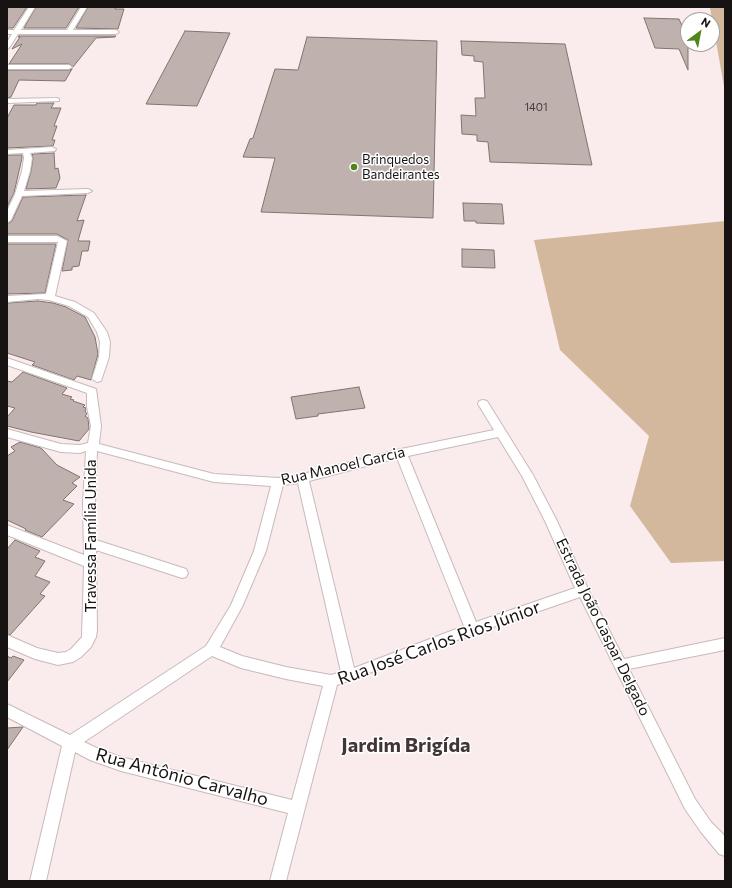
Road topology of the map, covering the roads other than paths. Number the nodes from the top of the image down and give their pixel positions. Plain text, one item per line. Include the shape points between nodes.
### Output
1 (32, 7) edge
2 (84, 7) edge
3 (7, 32) edge
4 (16, 32) junction
5 (69, 32) junction
6 (116, 32) dead end
7 (7, 47) edge
8 (7, 67) edge
9 (69, 67) dead end
10 (57, 100) dead end
11 (7, 101) edge
12 (52, 149) dead end
13 (26, 151) junction
14 (7, 152) edge
15 (88, 191) dead end
16 (19, 194) junction
17 (7, 220) edge
18 (7, 239) edge
19 (50, 297) junction
20 (7, 299) edge
21 (8, 363) edge
22 (97, 379) dead end
23 (483, 404) dead end
24 (501, 432) junction
25 (7, 433) edge
26 (92, 446) junction
27 (402, 453) junction
28 (303, 478) junction
29 (278, 482) junction
30 (7, 530) edge
31 (89, 543) junction
32 (90, 563) junction
33 (182, 573) dead end
34 (583, 591) junction
35 (472, 629) junction
36 (7, 641) edge
37 (725, 644) edge
38 (211, 650) junction
39 (621, 665) junction
40 (349, 676) junction
41 (331, 681) junction
42 (9, 712) edge
43 (70, 743) junction
44 (296, 808) junction
45 (725, 848) edge
46 (38, 881) edge
47 (278, 881) edge

1 - 4 street
2 - 5 street
3 - 4 street
4 - 5 street
4 - 7 street
5 - 6 street
8 - 9 street
10 - 11 street
12 - 13 street
13 - 14 street
13 - 16 street via 26,171
15 - 16 street
16 - 17 street
18 - 19 street via 63,241
19 - 20 street
19 - 22 street via 84,310 98,323 104,336 105,349
21 - 26 street, Travessa Família Unida via 92,391 96,426
23 - 24 street, Estrada João Gaspar Delgado
24 - 27 street, Rua Manoel Garcia
24 - 34 street, Estrada João Gaspar Delgado via 547,514
25 - 26 street via 61,448 80,449
26 - 29 street, Rua Manoel Garcia via 214,478
26 - 31 street, Travessa Família Unida via 88,503
27 - 28 street, Rua Manoel Garcia
27 - 35 street
28 - 29 street, Rua Manoel Garcia
28 - 40 street
29 - 38 street via 260,551 236,607
30 - 32 street
31 - 32 street, Travessa Família Unida
31 - 33 street
32 - 36 street, Travessa Família Unida via 90,630 86,643 76,653 68,658 58,659
34 - 35 street, Rua José Carlos Rios Júnior
34 - 39 street, Estrada João Gaspar Delgado
35 - 40 street, Rua José Carlos Rios Júnior
37 - 39 street
38 - 41 street via 240,662
38 - 43 street
39 - 45 street, Estrada João Gaspar Delgado via 690,804
40 - 41 street, Rua José Carlos Rios Júnior
41 - 44 street, Rua José Carlos Rios Júnior
42 - 43 street, Rua Antônio Carvalho
43 - 44 street, Rua Antônio Carvalho via 121,764
43 - 46 street
44 - 47 street, Rua José Carlos Rios Júnior

